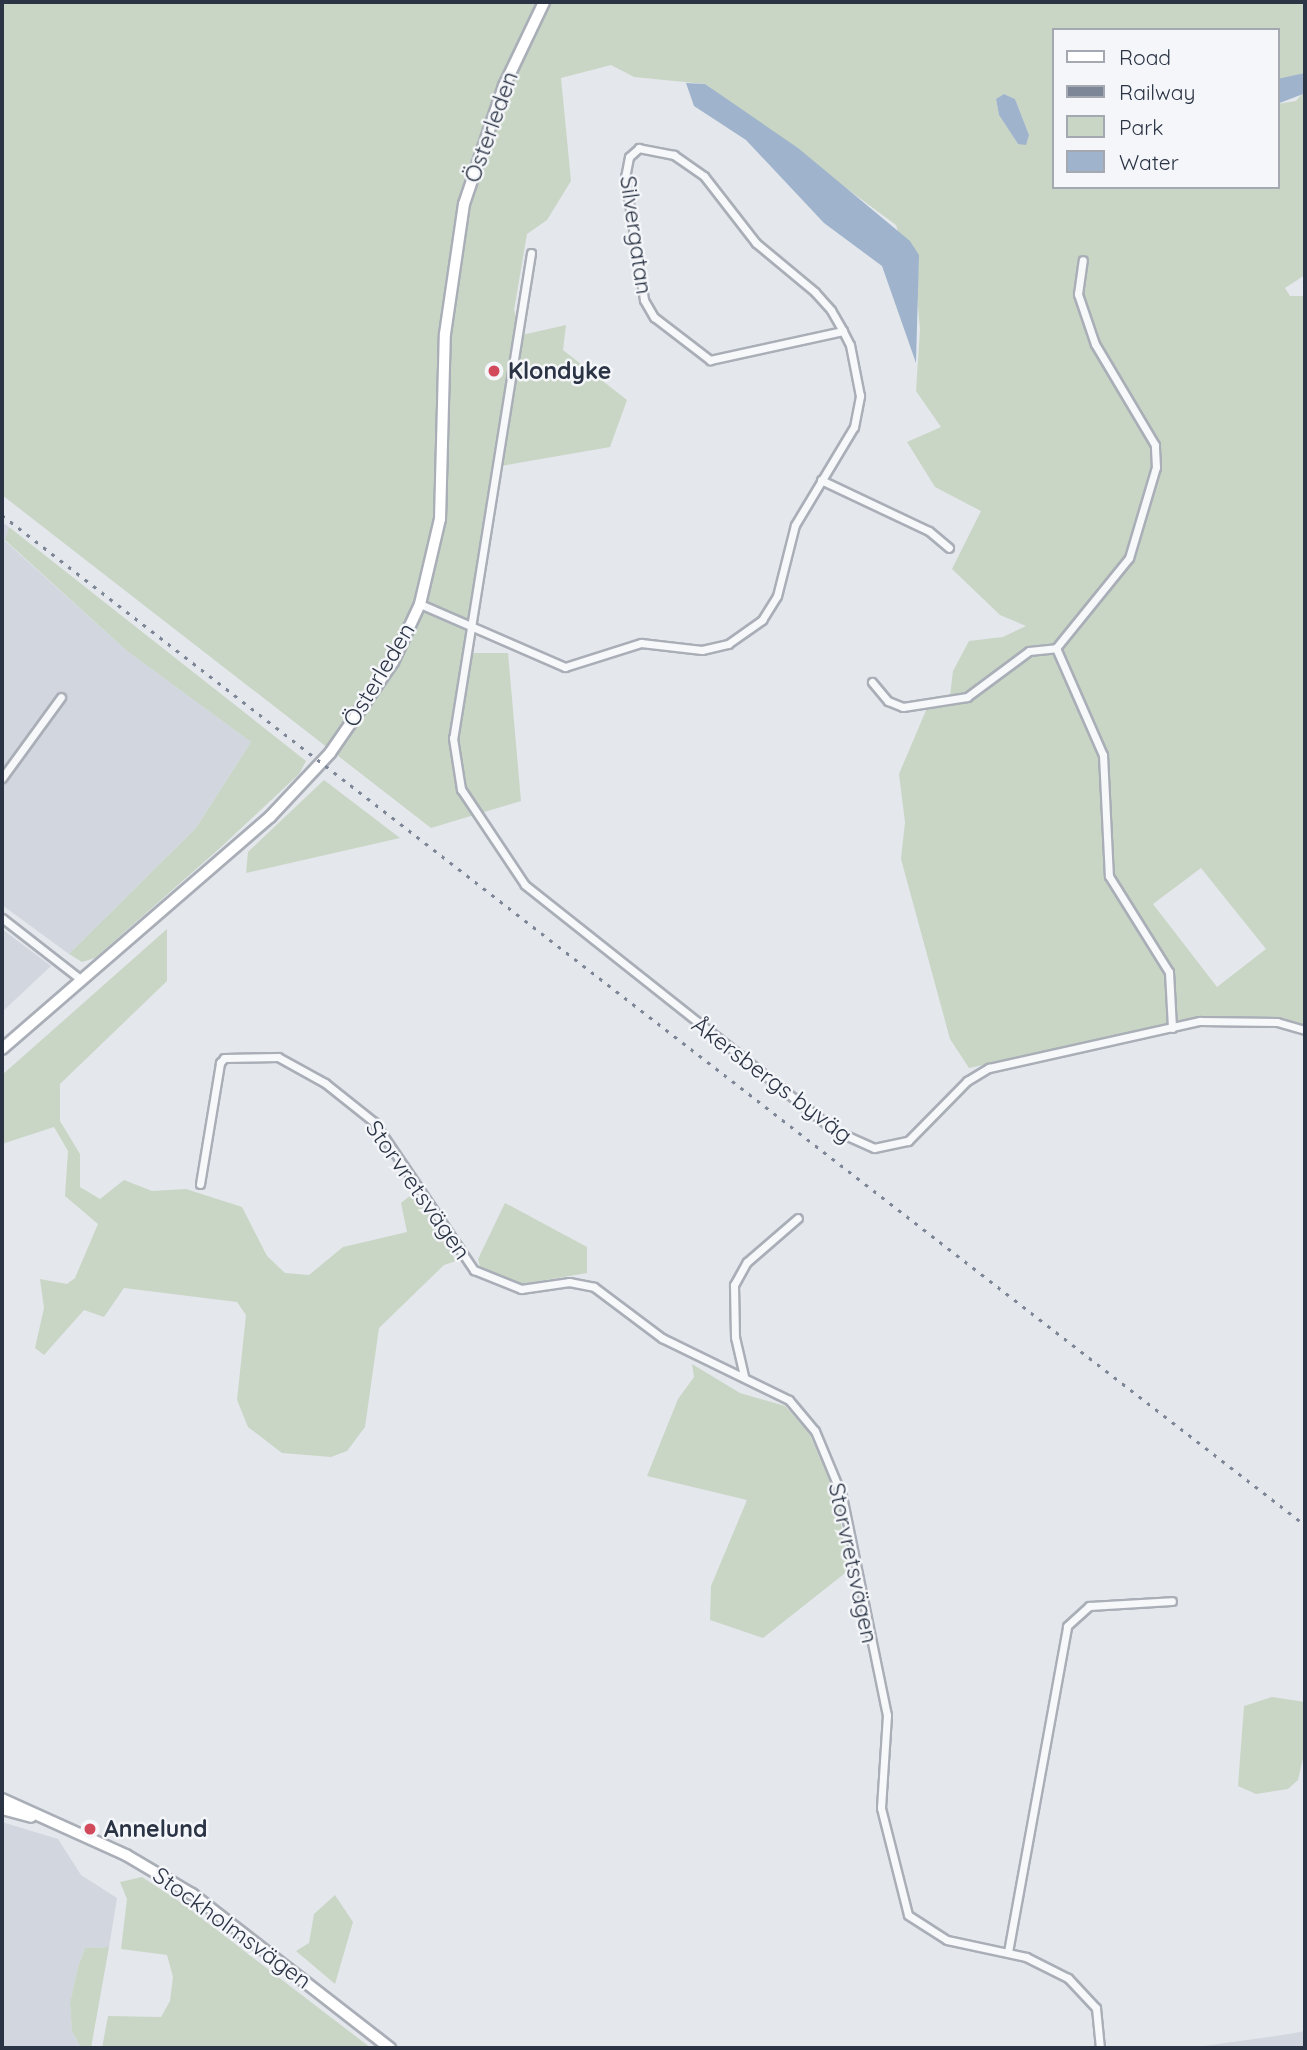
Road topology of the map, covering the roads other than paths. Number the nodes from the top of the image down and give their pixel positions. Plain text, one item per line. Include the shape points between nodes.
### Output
1 (544, 2) edge
2 (531, 253) dead end
3 (1083, 260) dead end
4 (843, 331) junction
5 (821, 480) junction
6 (949, 548) dead end
7 (419, 604) junction
8 (471, 629) junction
9 (1056, 648) junction
10 (872, 682) dead end
11 (61, 696) dead end
12 (2, 778) edge
13 (2, 918) edge
14 (80, 979) junction
15 (1172, 1028) junction
16 (1305, 1030) edge
17 (2, 1049) edge
18 (200, 1184) dead end
19 (798, 1218) dead end
20 (744, 1376) junction
21 (1172, 1601) dead end
22 (2, 1799) edge
23 (2, 1809) edge
24 (62, 1826) junction
25 (1008, 1952) junction
26 (390, 2048) edge
27 (1100, 2048) edge

1 - 7 street, Österleden via 504,86 464,204 445,334 440,519
2 - 8 street, Åkersbergs byväg
3 - 9 street via 1079,294 1095,344 1155,445 1156,467 1129,558
4 - 4 street, Silvergatan via 815,292 756,243 694,168 650,146 632,153 625,177 644,300 654,317 695,353 719,359
4 - 5 street, Silvergatan via 857,368 860,396 847,442
5 - 6 street via 929,531
5 - 8 street, Silvergatan via 795,525 771,607 753,630 728,644 702,650 641,643 565,667
7 - 8 street, Silvergatan
7 - 14 street, Österleden via 373,694 308,778 234,849
8 - 15 street, Åkersbergs byväg via 455,707 457,772 469,805 513,870 562,918 850,1140 874,1149 908,1141 967,1081 989,1068
9 - 10 street via 1028,651 967,697 903,707 888,701
9 - 15 street via 1103,755 1109,876 1169,972
11 - 12 street
13 - 14 street
14 - 17 street, Österleden
15 - 16 street, Åkersbergs byväg via 1242,1020
18 - 20 street, Storvretsvägen via 220,1063 224,1058 278,1057 333,1088 374,1122 474,1270 521,1289 569,1282 594,1287 662,1338 724,1373
19 - 20 street via 747,1262 734,1285 735,1337
20 - 25 street, Storvretsvägen via 789,1400 803,1414 842,1496 887,1715 881,1808 908,1915 947,1940
21 - 25 street via 1089,1606 1067,1626
22 - 24 street, Stockholmsvägen
23 - 24 street, Stockholmsvägen
24 - 26 street, Stockholmsvägen via 126,1855 191,1894
25 - 27 street, Storvretsvägen via 1056,1970 1089,1998 1100,2018

